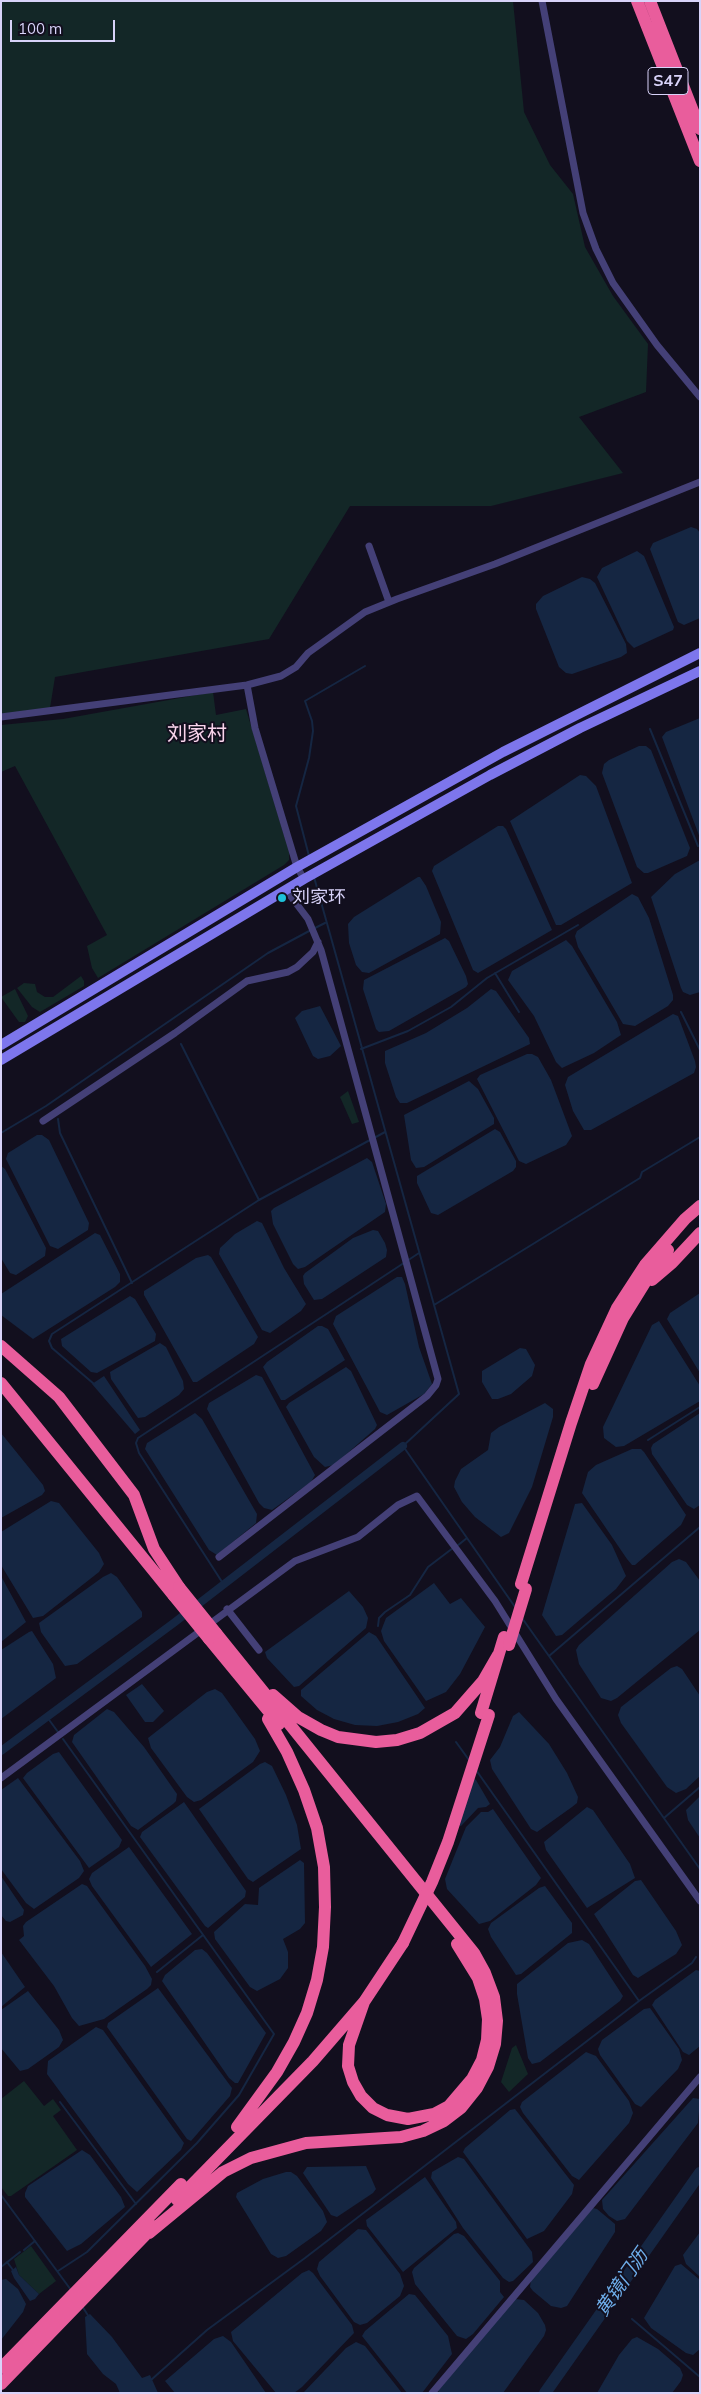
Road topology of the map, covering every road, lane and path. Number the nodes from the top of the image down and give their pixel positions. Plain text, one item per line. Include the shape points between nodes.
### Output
1 (542, 1) edge
2 (637, 1) edge
3 (650, 1) edge
4 (700, 129) edge
5 (700, 161) edge
6 (700, 397) edge
7 (700, 482) edge
8 (369, 546) dead end
9 (389, 602) junction
10 (700, 653) edge
11 (700, 671) edge
12 (247, 685) junction
13 (1, 717) edge
14 (297, 867) junction
15 (304, 879) junction
16 (286, 890) junction
17 (318, 942) junction
18 (1, 1045) edge
19 (1, 1060) edge
20 (43, 1121) dead end
21 (700, 1206) edge
22 (700, 1217) edge
23 (700, 1233) edge
24 (623, 1318) junction
25 (1, 1346) edge
26 (1, 1383) edge
27 (219, 1557) dead end
28 (523, 1586) junction
29 (176, 1591) junction
30 (227, 1610) junction
31 (212, 1636) junction
32 (507, 1641) junction
33 (259, 1650) dead end
34 (498, 1655) junction
35 (249, 1675) junction
36 (255, 1697) junction
37 (485, 1714) junction
38 (1, 1778) edge
39 (700, 1901) edge
40 (364, 2002) junction
41 (311, 2059) junction
42 (700, 2077) edge
43 (237, 2127) junction
44 (149, 2233) junction
45 (1, 2368) edge
46 (1, 2384) edge
47 (432, 2393) edge

1 - 6 street via 583,213 596,249 614,283 656,345
2 - 5 highway, S47
3 - 4 highway, S47
7 - 9 street via 495,564
8 - 9 street
9 - 12 street via 365,612 308,653 289,672
10 - 14 main road via 503,752
11 - 15 main road via 490,775
12 - 13 street
12 - 14 street via 255,728
14 - 15 street
14 - 18 main road
15 - 16 main road
16 - 17 street via 308,919
16 - 19 main road
17 - 20 street via 313,952 297,967 247,981 175,1034
17 - 27 street via 438,1378 427,1396
21 - 28 highway via 644,1265 617,1308 591,1364 571,1423
22 - 24 highway via 671,1246 648,1276
23 - 24 highway via 653,1278
24 - 28 highway via 580,1418
25 - 29 highway via 59,1397 134,1495 154,1549
26 - 29 highway
28 - 32 highway, bridge
29 - 31 highway, bridge
30 - 33 street
30 - 38 street
30 - 39 street via 295,1561 358,1537 398,1505 416,1496 494,1601 556,1699
31 - 35 highway
31 - 36 highway
32 - 34 highway
32 - 37 highway
34 - 35 highway via 484,1680 455,1713 420,1733 376,1742 338,1737 321,1730 298,1716
34 - 37 highway
35 - 44 highway via 474,1953 494,1997 495,2044 477,2088 444,2121 401,2137 306,2143 251,2158 223,2172
36 - 40 highway via 444,1927 478,1978 488,2019 482,2060 472,2079 449,2106 434,2114 408,2119 386,2115 361,2096 348,2066 348,2045
36 - 43 highway via 287,1752 317,1828 326,1907 323,1946 308,2013 277,2072
37 - 40 highway, bridge via 448,1842 432,1882 403,1943
37 - 41 highway via 432,1864 400,1935 375,1978
40 - 41 highway
41 - 43 highway
41 - 44 highway
42 - 47 street
43 - 45 highway
44 - 46 highway

